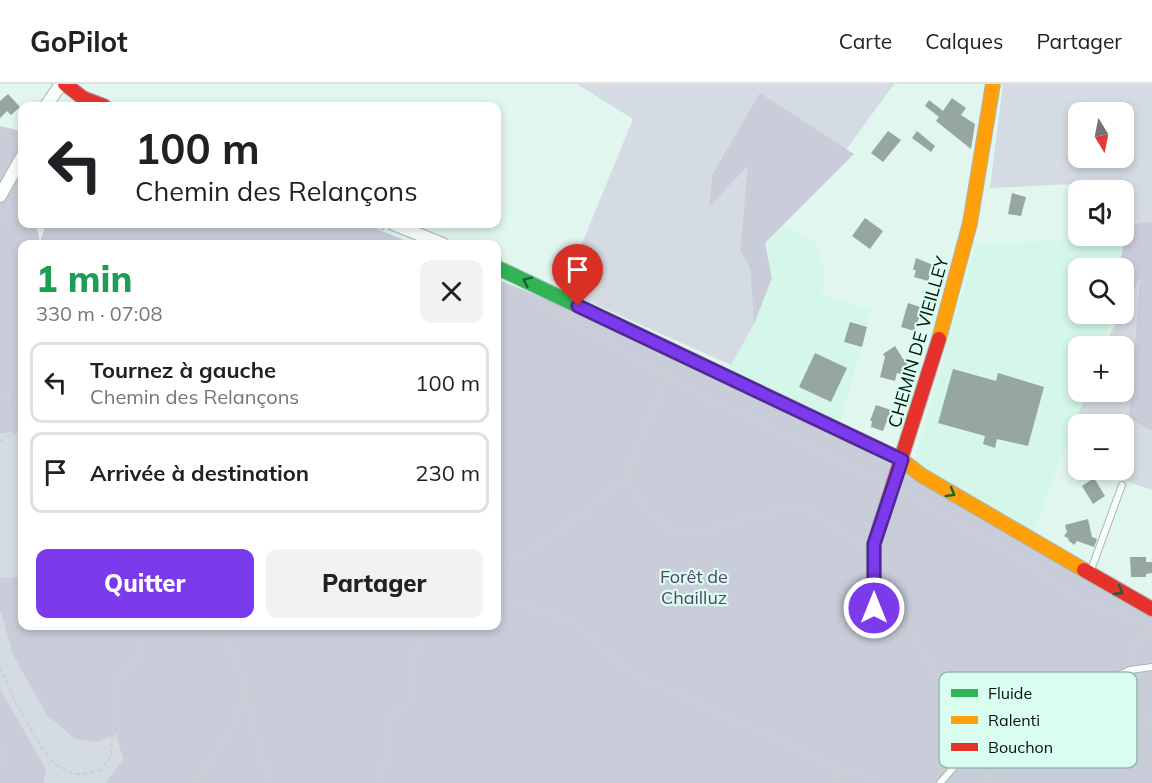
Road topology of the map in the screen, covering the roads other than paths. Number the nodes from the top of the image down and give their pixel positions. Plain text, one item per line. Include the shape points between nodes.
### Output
1 (63, 84) edge
2 (993, 84) edge
3 (49, 102) edge
4 (94, 102) edge
5 (18, 164) edge
6 (0, 196) edge
7 (403, 228) edge
8 (433, 240) edge
9 (501, 269) edge
10 (902, 460) junction
11 (1122, 485) dead end
12 (1090, 574) junction
13 (880, 608) road end
14 (1152, 609) edge
15 (1152, 667) edge
16 (1125, 672) edge
17 (953, 768) edge
18 (940, 783) edge

1 - 3 street
1 - 4 street
2 - 10 street, CHEMIN DE VIEILLEY via 970,223
5 - 6 street
7 - 8 street
10 -> 9 street
10 -> 12 street
10 - 13 street, CHEMIN DE VIEILLEY via 874,544
11 - 12 lane
12 -> 14 street
15 - 16 lane
17 - 18 lane

